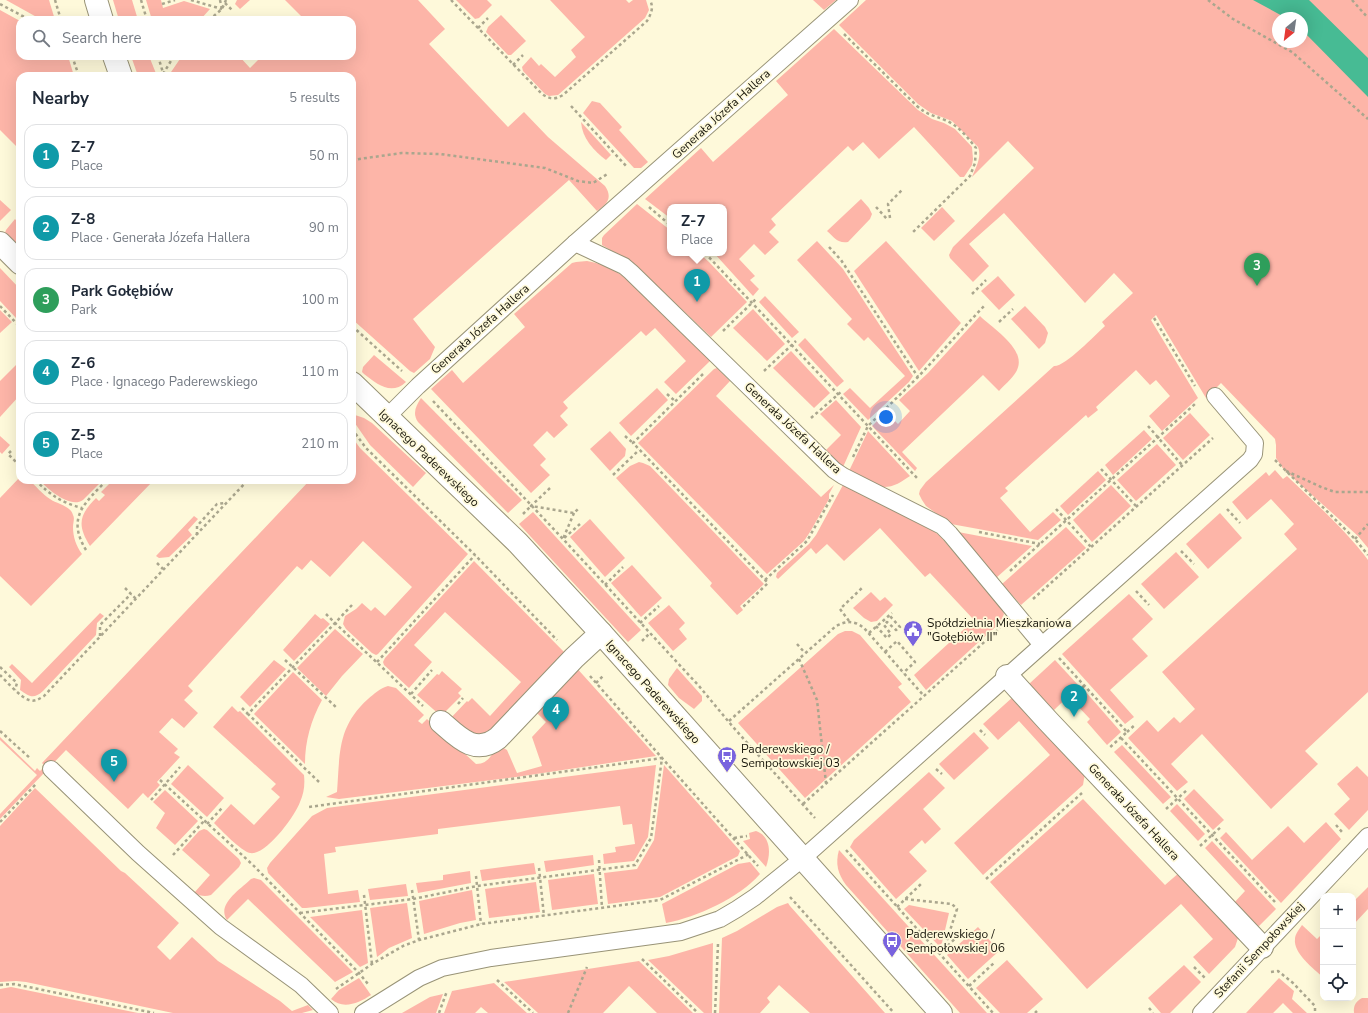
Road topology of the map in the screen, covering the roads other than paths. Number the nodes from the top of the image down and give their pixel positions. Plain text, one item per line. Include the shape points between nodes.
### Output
1 (96, 0) edge
2 (850, 0) edge
3 (101, 16) edge
4 (115, 60) edge
5 (120, 72) edge
6 (0, 243) edge
7 (575, 243) junction
8 (16, 259) edge
9 (356, 387) edge
10 (1215, 396) dead end
11 (387, 416) junction
12 (601, 633) junction
13 (1042, 645) junction
14 (1007, 676) junction
15 (441, 722) road end
16 (51, 769) road end
17 (1368, 836) edge
18 (802, 858) junction
19 (1262, 947) junction
20 (325, 1008) edge
21 (363, 1013) edge
22 (941, 1013) edge
23 (1201, 1013) edge

1 - 3 street
2 - 7 lane, Generała Józefa Hallera
4 - 5 street
6 - 8 street
7 - 11 lane, Generała Józefa Hallera
7 - 13 lane, Generała Józefa Hallera via 624,266 631,272 834,470 932,520 948,532
9 - 11 street, Ignacego Paderewskiego
10 - 13 lane via 1253,440 1254,454
11 - 12 street, Ignacego Paderewskiego via 518,543
12 - 15 street via 492,742 472,745
12 - 18 street, Ignacego Paderewskiego
13 - 14 lane
14 - 18 lane
14 - 19 street, Generała Józefa Hallera
16 - 20 lane via 138,853 221,927 283,972
17 - 19 lane, Stefanii Sempołowskiej
18 - 21 lane via 755,897 720,919 681,932 448,966 419,978
18 - 22 street, Ignacego Paderewskiego
19 - 23 lane, Stefanii Sempołowskiej

